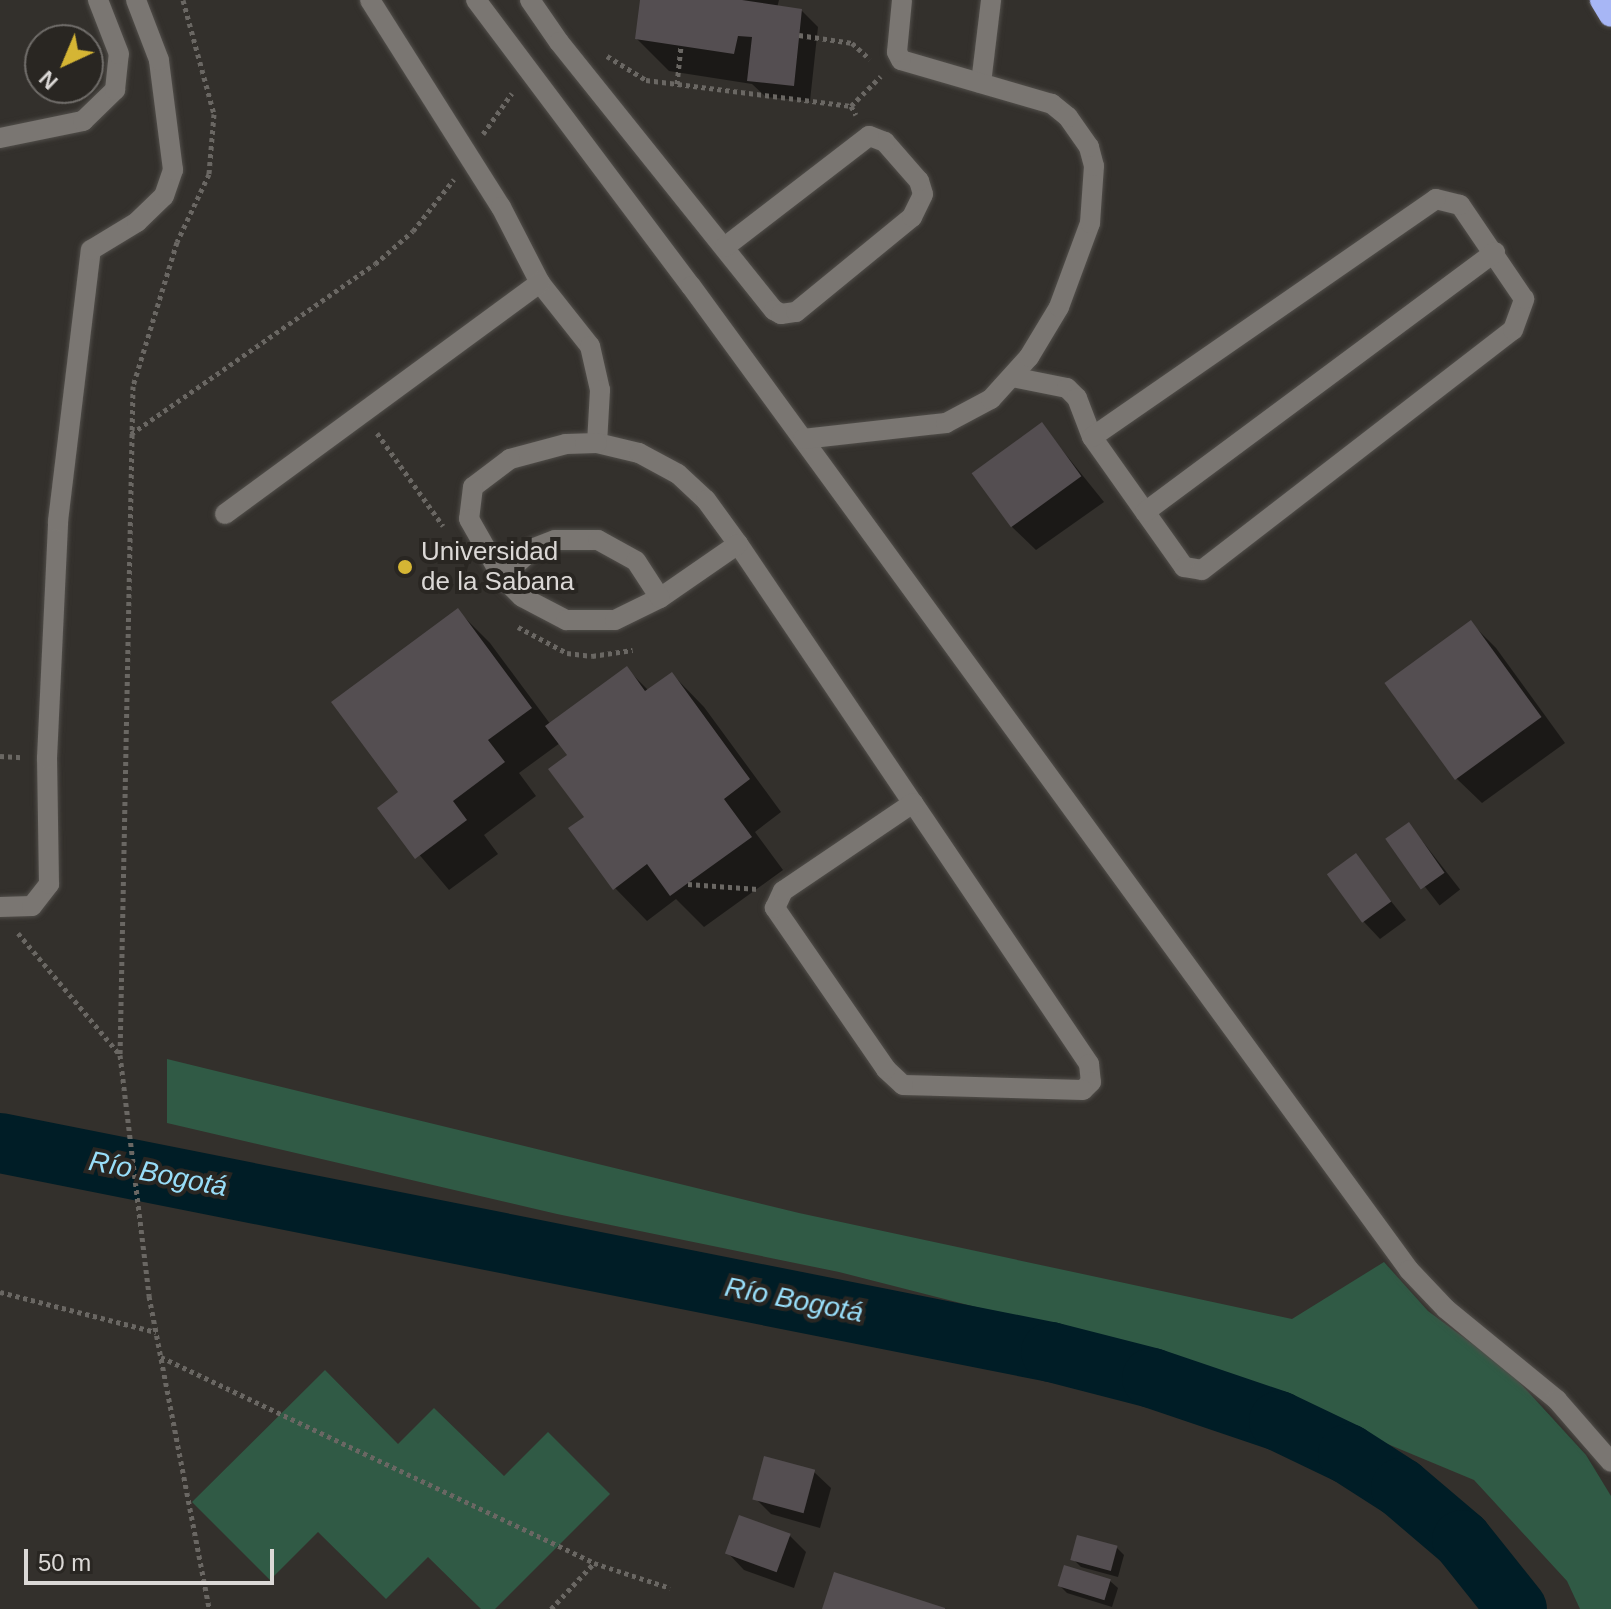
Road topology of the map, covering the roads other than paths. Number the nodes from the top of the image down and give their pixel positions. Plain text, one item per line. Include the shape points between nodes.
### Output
1 (98, 0) edge
2 (136, 0) edge
3 (370, 0) edge
4 (476, 0) edge
5 (530, 0) edge
6 (902, 0) edge
7 (991, 0) edge
8 (1605, 0) edge
9 (1611, 9) edge
10 (1611, 15) edge
11 (981, 83) junction
12 (0, 138) edge
13 (725, 247) junction
14 (1495, 252) junction
15 (540, 283) junction
16 (1012, 377) junction
17 (1092, 437) junction
18 (803, 439) junction
19 (597, 443) junction
20 (1145, 512) junction
21 (225, 514) dead end
22 (738, 544) junction
23 (502, 577) junction
24 (660, 598) junction
25 (913, 803) junction
26 (5, 915) edge
27 (1611, 1462) edge

1 - 12 lane via 119,54 115,90 83,121
2 - 26 lane via 159,60 173,170 164,196 137,222 91,250 58,521 47,758 49,884 32,906
3 - 15 lane via 469,154
4 - 18 lane
5 - 13 lane
6 - 11 lane via 899,57
7 - 11 lane
8 - 9 highway
8 - 10 highway
11 - 16 lane via 1052,104 1081,133 1094,166 1090,223 1073,278
13 - 13 lane via 869,136 885,142 919,181 921,206 796,312 774,310
14 - 17 lane via 1460,205 1436,199
14 - 20 lane
14 - 20 lane via 1524,299 1513,330 1214,565 1184,567
15 - 19 lane via 590,346 598,366
15 - 21 lane
16 - 17 lane via 1067,388 1077,398
16 - 18 lane via 981,406 946,423
17 - 20 lane
18 - 27 lane via 1409,1270 1446,1309 1557,1400
19 - 22 lane via 639,453 678,474 706,500
19 - 23 lane via 566,444 510,459 473,487 469,519
22 - 24 lane
22 - 25 lane
23 - 24 lane via 543,611 566,620 615,620
23 - 24 lane via 534,548 555,540 598,540 636,561
25 - 25 lane via 1089,1064 1091,1082 1083,1090 912,1087 894,1079 775,908 783,891

